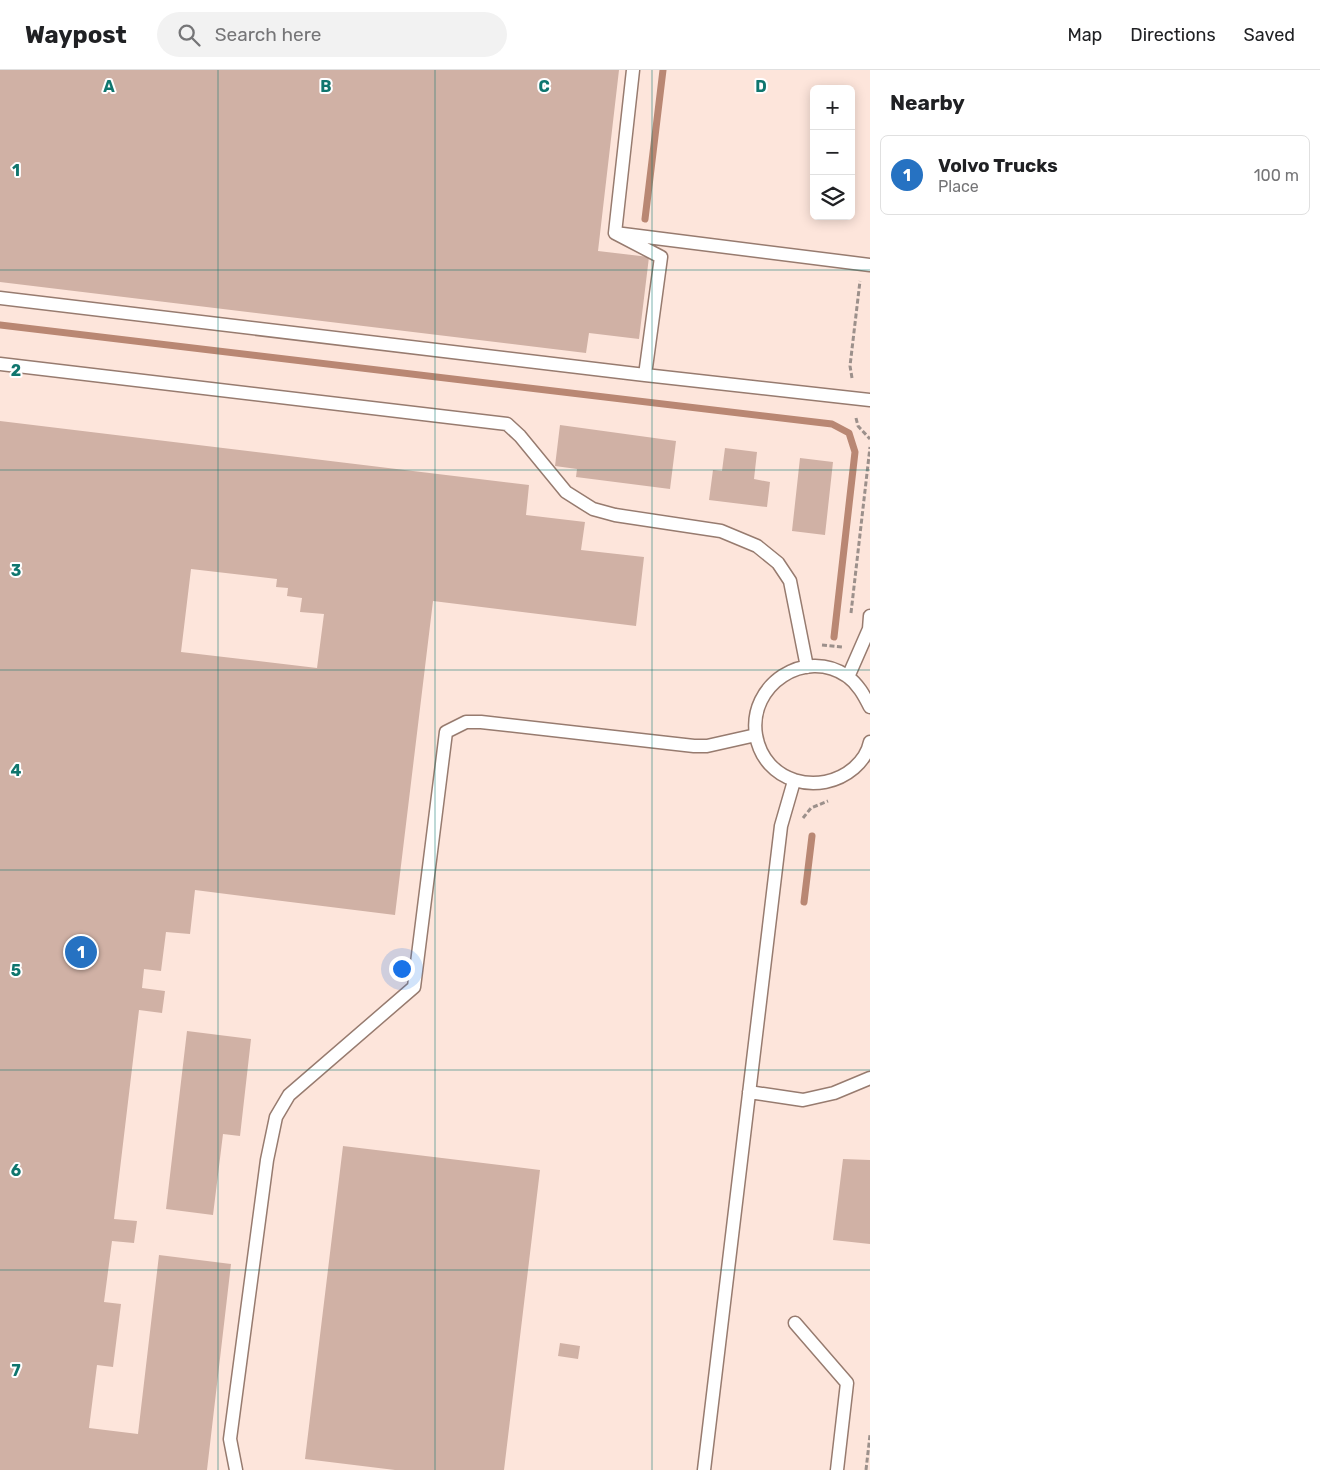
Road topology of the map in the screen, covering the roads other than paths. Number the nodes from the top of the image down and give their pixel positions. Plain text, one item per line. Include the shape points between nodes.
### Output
1 (633, 70) edge
2 (615, 233) junction
3 (870, 265) edge
4 (0, 298) edge
5 (0, 364) edge
6 (646, 375) junction
7 (870, 400) edge
8 (870, 616) edge
9 (807, 667) junction
10 (848, 677) junction
11 (870, 707) edge
12 (756, 735) junction
13 (870, 746) edge
14 (794, 781) junction
15 (870, 1078) edge
16 (749, 1092) junction
17 (795, 1323) dead end
18 (236, 1470) edge
19 (704, 1470) edge
20 (837, 1470) edge

1 - 2 lane
2 - 3 lane
2 - 6 lane via 660,257
4 - 6 lane
5 - 9 lane via 506,424 520,436 566,492 593,509 721,531 757,546 778,563 790,581
6 - 7 lane
8 - 10 lane via 869,629
9 - 10 lane via 821,666
9 - 12 lane via 788,672 773,683 762,698 756,716
10 - 11 lane via 862,691
12 - 14 lane via 760,750 769,763
12 - 18 lane via 694,746 481,722 466,722 446,732 414,987 289,1095 276,1117 267,1160 230,1439
13 - 14 lane via 846,775 812,784
14 - 16 lane via 781,826
15 - 16 lane via 834,1093 803,1100
16 - 19 lane
17 - 20 lane via 847,1383

